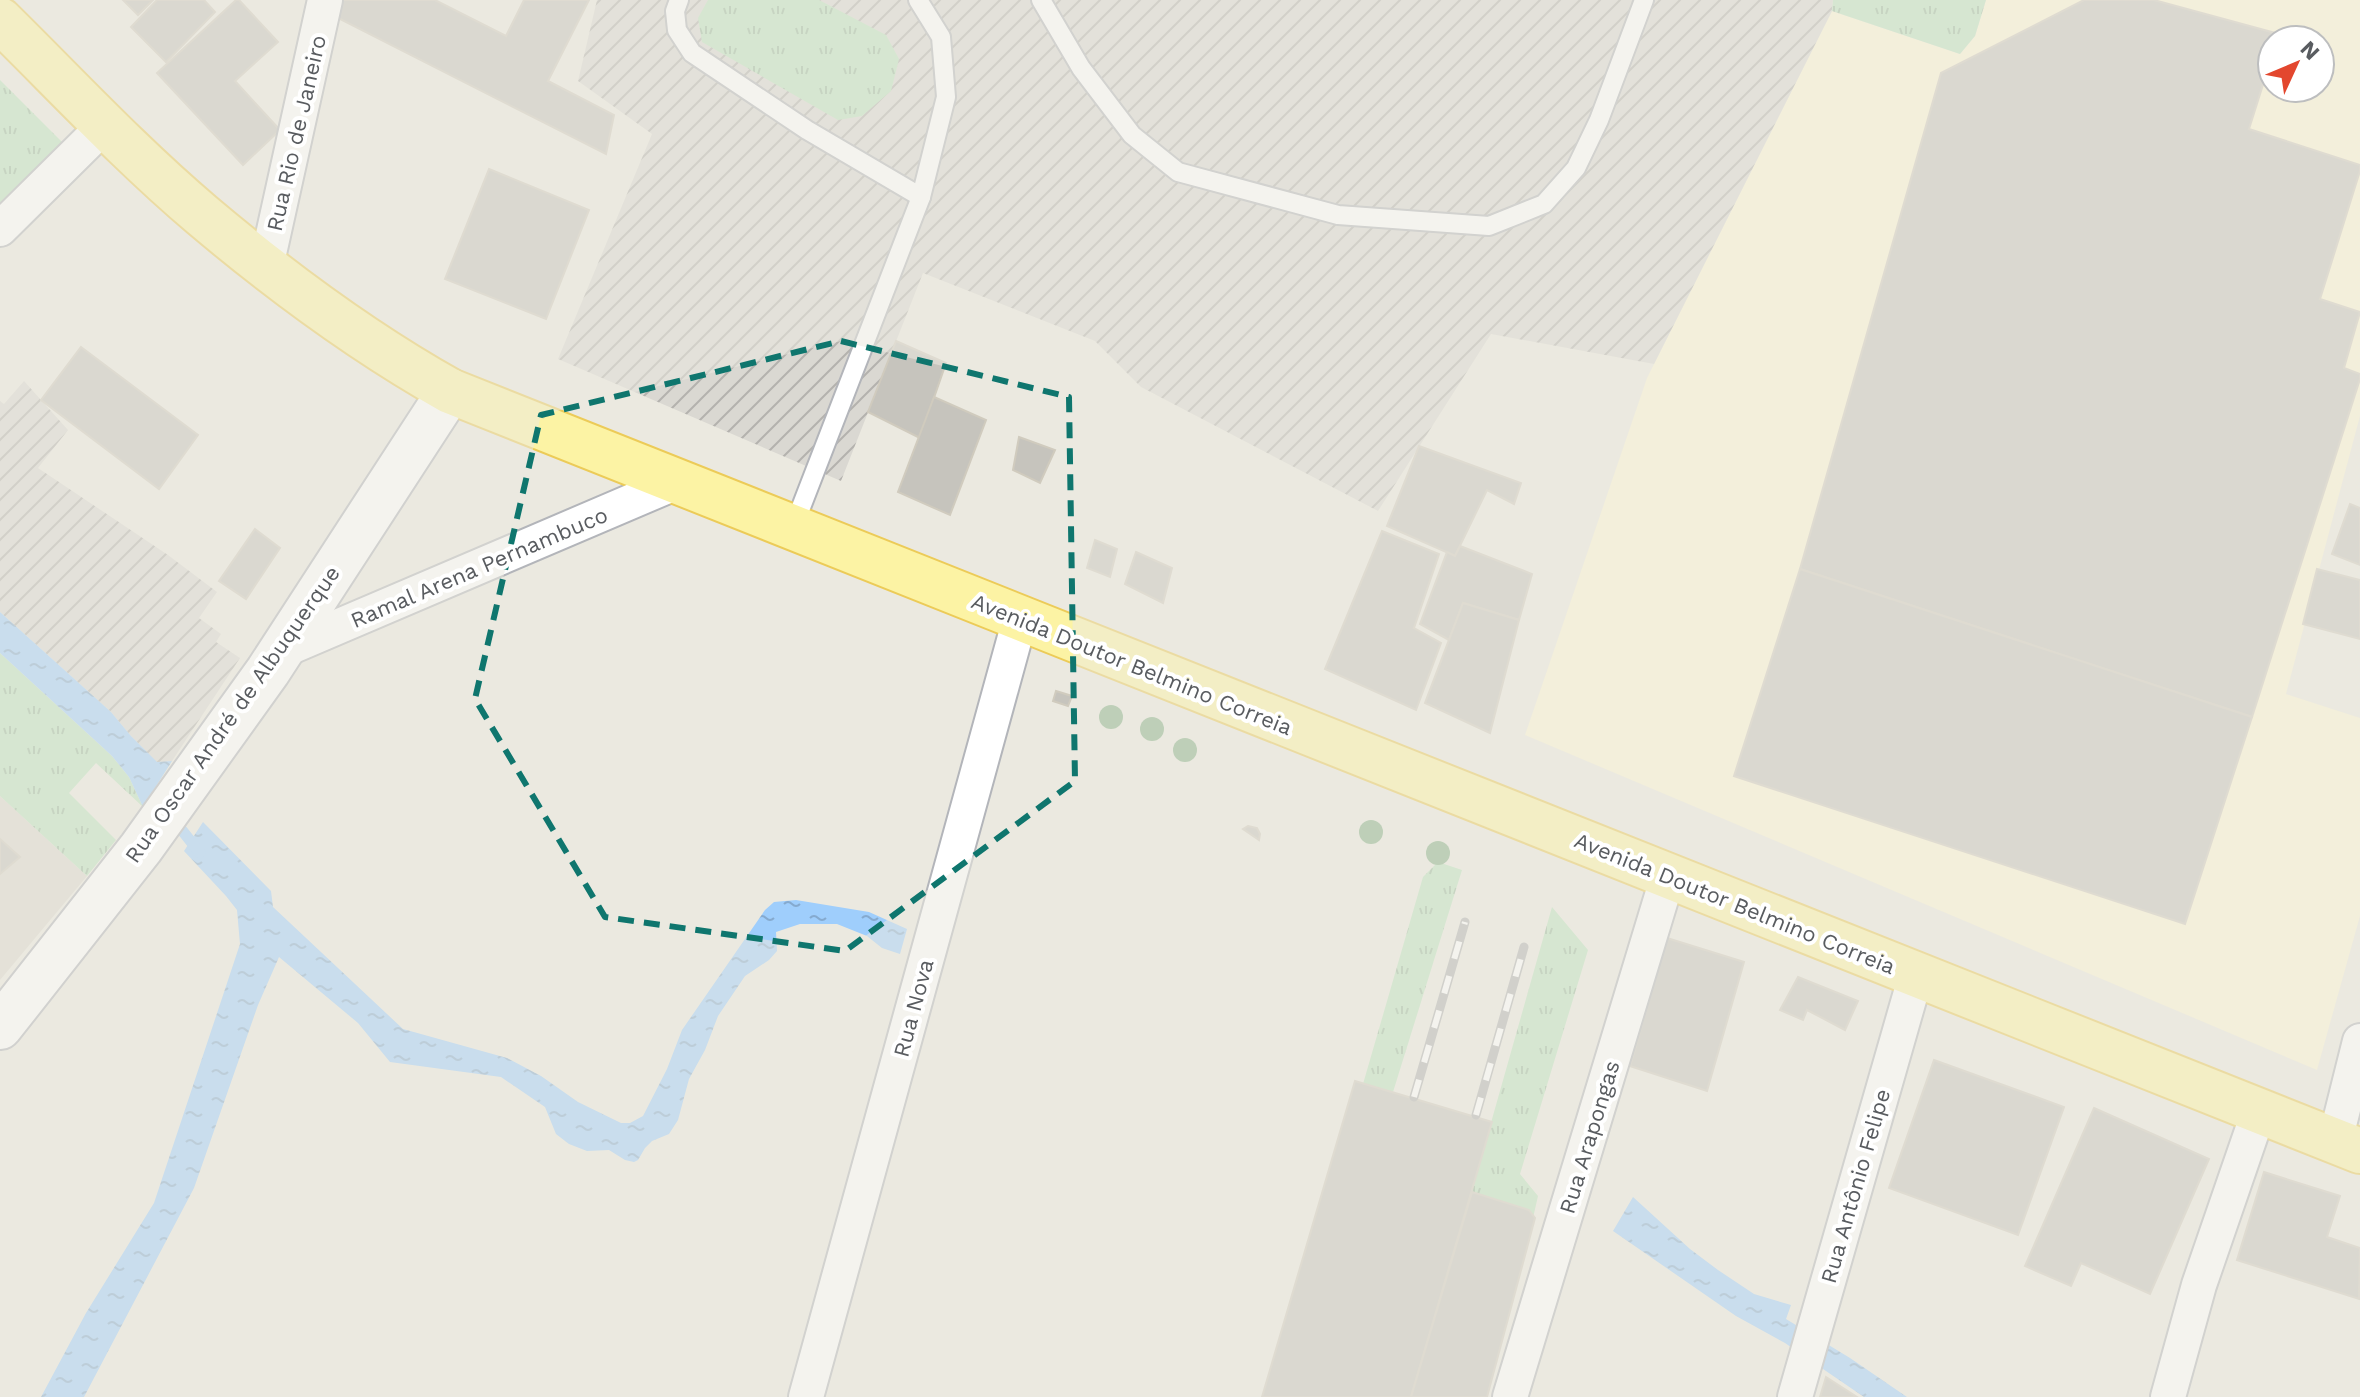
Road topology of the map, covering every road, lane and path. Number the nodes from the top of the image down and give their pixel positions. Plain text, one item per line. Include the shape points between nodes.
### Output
1 (325, 0) edge
2 (679, 0) edge
3 (918, 0) edge
4 (1041, 0) edge
5 (1644, 0) edge
6 (0, 20) edge
7 (105, 125) junction
8 (921, 197) junction
9 (0, 229) edge
10 (266, 267) junction
11 (450, 391) junction
12 (677, 482) junction
13 (793, 528) junction
14 (1020, 619) junction
15 (281, 651) junction
16 (1668, 876) junction
17 (1916, 975) junction
18 (0, 1027) edge
19 (2360, 1041) edge
20 (2259, 1111) junction
21 (2347, 1146) edge
22 (1799, 1382) edge
23 (806, 1397) edge
24 (1510, 1397) edge
25 (2168, 1397) edge

1 - 10 street, Rua Rio de Janeiro
2 - 8 lane via 677,30 692,53
3 - 8 lane via 941,37 946,97
4 - 5 lane via 1081,68 1132,135 1178,172 1338,215 1489,226 1544,204 1576,168
6 - 7 main road, Avenida Doutor Belmino Correia
7 - 9 street
7 - 10 main road, Avenida Doutor Belmino Correia
8 - 13 lane
10 - 11 main road, Avenida Doutor Belmino Correia via 366,340
11 - 12 main road, Avenida Doutor Belmino Correia
11 - 15 street, Rua Oscar André de Albuquerque
12 - 13 main road, Avenida Doutor Belmino Correia
12 - 15 street, Ramal Arena Pernambuco
13 - 14 main road, Avenida Doutor Belmino Correia
14 - 16 main road, Avenida Doutor Belmino Correia
14 - 23 street, Rua Nova
15 - 18 street, Rua Oscar André de Albuquerque via 141,848
16 - 17 main road, Avenida Doutor Belmino Correia
16 - 24 street, Rua Arapongas
17 - 20 main road, Avenida Doutor Belmino Correia
17 - 22 street, Rua Antônio Felipe
19 - 21 street
20 - 21 main road, Avenida Doutor Belmino Correia
20 - 25 street via 2199,1285

